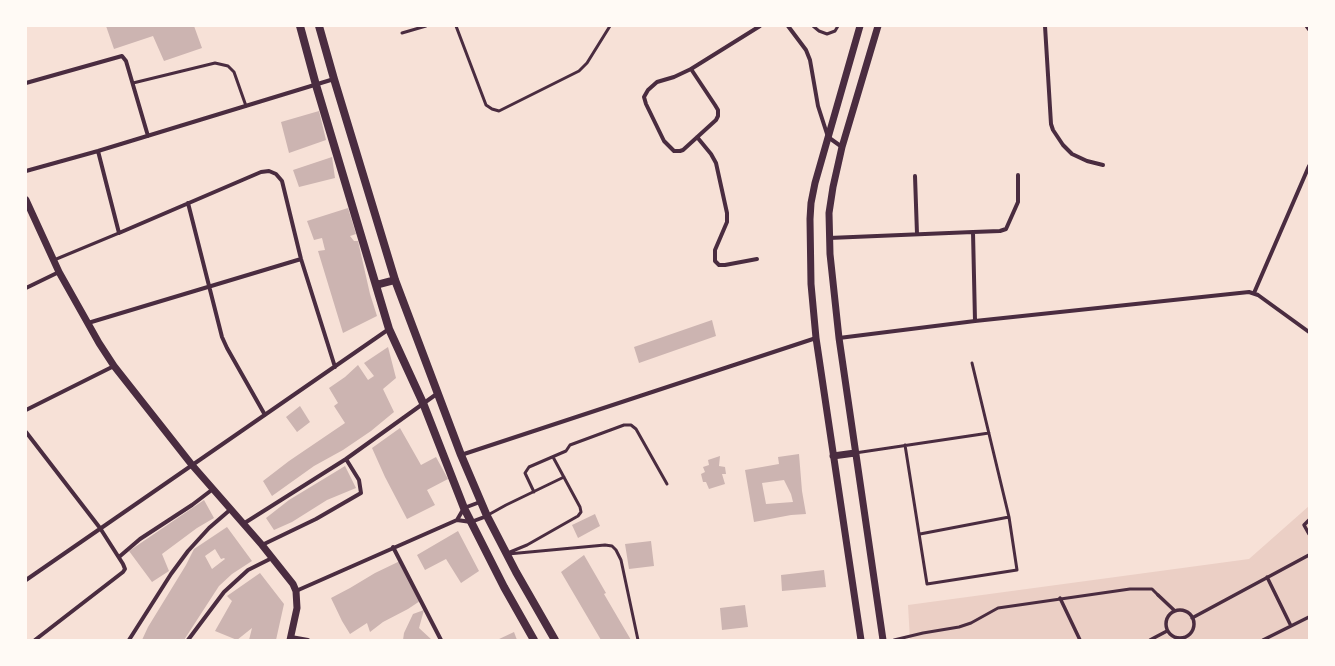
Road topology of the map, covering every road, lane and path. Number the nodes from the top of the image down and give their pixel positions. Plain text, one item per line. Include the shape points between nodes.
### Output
1 (300, 26) edge
2 (319, 26) edge
3 (426, 26) edge
4 (456, 26) edge
5 (610, 26) edge
6 (760, 26) edge
7 (788, 26) edge
8 (813, 26) edge
9 (838, 26) edge
10 (860, 26) edge
11 (878, 26) edge
12 (1045, 26) edge
13 (1306, 26) edge
14 (1309, 30) edge
15 (402, 34) dead end
16 (691, 69) junction
17 (334, 79) junction
18 (26, 83) edge
19 (133, 84) junction
20 (316, 85) junction
21 (246, 106) junction
22 (148, 136) junction
23 (697, 137) junction
24 (828, 137) junction
25 (842, 147) junction
26 (98, 151) junction
27 (1103, 165) dead end
28 (1309, 166) edge
29 (26, 171) edge
30 (1018, 175) dead end
31 (915, 176) dead end
32 (26, 200) edge
33 (188, 203) junction
34 (27, 208) edge
35 (973, 232) junction
36 (119, 233) junction
37 (916, 234) junction
38 (829, 238) junction
39 (301, 259) junction
40 (756, 259) dead end
41 (53, 260) junction
42 (59, 272) junction
43 (396, 280) junction
44 (376, 285) junction
45 (209, 286) junction
46 (26, 288) edge
47 (1254, 293) junction
48 (975, 321) junction
49 (88, 323) junction
50 (389, 329) junction
51 (1309, 332) edge
52 (816, 338) junction
53 (839, 338) junction
54 (972, 363) dead end
55 (114, 366) junction
56 (335, 367) junction
57 (438, 393) junction
58 (423, 404) junction
59 (26, 410) edge
60 (265, 415) junction
61 (26, 432) edge
62 (989, 433) junction
63 (906, 446) junction
64 (855, 452) junction
65 (461, 454) junction
66 (833, 456) junction
67 (553, 457) junction
68 (346, 459) junction
69 (192, 465) junction
70 (564, 477) junction
71 (667, 484) dead end
72 (214, 489) junction
73 (534, 492) junction
74 (480, 502) junction
75 (464, 508) junction
76 (231, 509) junction
77 (487, 516) junction
78 (1009, 517) junction
79 (458, 520) junction
80 (1309, 520) edge
81 (471, 522) junction
82 (243, 524) junction
83 (100, 528) junction
84 (920, 534) junction
85 (1309, 534) edge
86 (262, 545) junction
87 (393, 547) junction
88 (506, 554) junction
89 (1309, 555) edge
90 (119, 557) junction
91 (272, 558) junction
92 (1267, 577) junction
93 (26, 580) edge
94 (296, 591) junction
95 (1158, 595) joint
96 (1060, 598) junction
97 (1175, 611) junction
98 (1309, 617) edge
99 (1192, 618) junction
100 (1291, 626) junction
101 (1167, 631) junction
102 (290, 638) edge
103 (1188, 638) edge
104 (35, 640) edge
105 (129, 640) edge
106 (188, 640) edge
107 (308, 640) edge
108 (441, 640) edge
109 (534, 640) edge
110 (555, 640) edge
111 (638, 640) edge
112 (861, 640) edge
113 (883, 640) edge
114 (894, 640) edge
115 (1080, 640) edge
116 (1150, 640) edge
117 (1263, 640) edge

1 - 20 main road
2 - 17 main road
3 - 15 lane
4 - 5 lane via 486,105 499,111 579,71
6 - 16 street
7 - 24 street via 806,50 810,60 818,106
8 - 9 lane via 828,34 835,31
10 - 24 street
11 - 25 street
12 - 27 street via 1053,130 1072,154
13 - 14 lane
16 - 23 street via 715,104 718,113 716,120
16 - 23 street via 657,82 645,93 644,100 664,141 674,151 680,151
17 - 20 street
17 - 43 main road
18 - 19 street via 122,56
19 - 21 lane via 216,63 228,66 234,72
19 - 22 street
20 - 21 street
20 - 44 main road
21 - 22 street
22 - 26 street
23 - 40 street via 716,163 727,213 727,222 715,250 715,261 719,265 725,265
24 - 25 street
24 - 52 street via 815,183 810,219 811,284
25 - 38 street via 830,201
26 - 29 street
26 - 36 street
28 - 47 street
30 - 35 street via 1018,202 1006,229
31 - 37 street
32 - 34 street
33 - 36 street
33 - 39 street via 261,172 269,171 276,174 282,181
33 - 45 street
34 - 41 street
35 - 37 street
35 - 48 street
36 - 41 lane
37 - 38 street
38 - 53 street
39 - 45 street
39 - 56 street
41 - 42 street
42 - 46 street
42 - 49 street
43 - 44 main road
43 - 57 main road
44 - 50 main road
45 - 49 street
45 - 60 street via 227,348
47 - 48 street
47 - 51 street
48 - 53 street
49 - 55 street
50 - 56 street
50 - 58 main road
52 - 65 street
52 - 66 street
53 - 64 street
54 - 62 lane
55 - 59 street
55 - 69 street
56 - 60 street
57 - 58 street
57 - 65 main road
58 - 68 street
58 - 75 main road
60 - 69 street
61 - 83 street
62 - 63 lane
62 - 78 lane
63 - 64 lane
63 - 84 lane
64 - 66 street
64 - 113 street
65 - 74 main road
66 - 112 street
67 - 70 lane
67 - 71 lane via 566,452 570,445 630,425 636,429
67 - 73 lane via 526,470
68 - 82 street
68 - 86 street via 358,480 361,493 316,519
69 - 72 street
69 - 83 street
70 - 73 lane
70 - 88 lane via 580,507 581,512 578,516
72 - 76 street
72 - 90 street via 140,539
73 - 77 lane
74 - 75 street
74 - 77 main road
75 - 79 street
75 - 81 main road
76 - 82 street
76 - 105 street via 188,551
77 - 81 street
77 - 88 main road
78 - 84 lane
78 - 84 lane via 1017,570 927,584
79 - 81 street
79 - 87 street
80 - 85 street via 1304,525
81 - 109 main road
82 - 86 street
83 - 90 street
83 - 93 street
86 - 91 street
87 - 94 street
87 - 108 street
88 - 110 main road
88 - 111 lane via 612,546 621,560
89 - 92 street
90 - 104 street via 125,566 123,572
91 - 94 street
91 - 106 street via 248,570 224,592
92 - 99 street
92 - 100 street
94 - 102 street via 297,608
95 - 96 lane via 1152,589 1142,588
95 - 97 street
96 - 114 lane via 998,608 959,627
96 - 115 street
97 - 99 street via 1185,611
97 - 101 street via 1166,621
98 - 100 street
99 - 103 street via 1193,629
100 - 117 street
101 - 103 street via 1174,637
101 - 116 street
102 - 107 street

